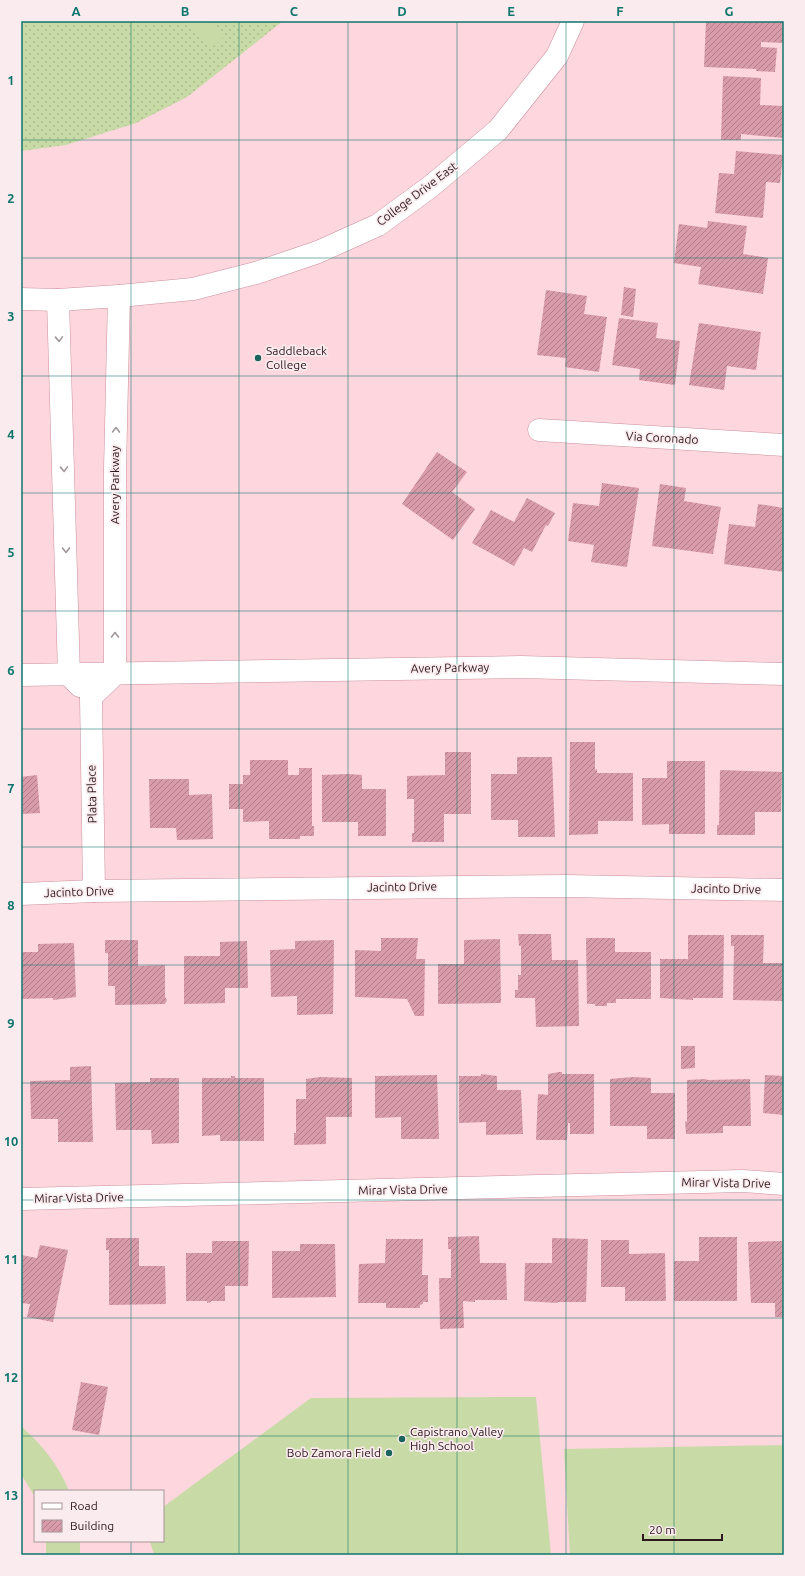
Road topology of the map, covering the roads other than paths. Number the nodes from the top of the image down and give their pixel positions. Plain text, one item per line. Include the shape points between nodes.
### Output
1 (573, 21) edge
2 (119, 296) junction
3 (21, 299) edge
4 (58, 300) junction
5 (539, 430) dead end
6 (784, 445) edge
7 (115, 674) junction
8 (784, 674) edge
9 (21, 675) edge
10 (69, 675) junction
11 (91, 697) junction
12 (784, 890) edge
13 (94, 891) junction
14 (21, 894) edge
15 (784, 1184) edge
16 (21, 1200) edge

1 - 2 street, College Drive East via 557,56 498,130 430,187 378,225 318,252 256,272 193,288
2 - 4 street, College Drive East
7 -> 2 street, Avery Parkway via 115,469
3 - 4 street, College Drive East
4 -> 10 street
5 - 6 street, Via Coronado
7 - 8 street, Avery Parkway via 522,667
7 - 10 street, Avery Parkway
7 - 11 street
9 - 10 street, Avery Parkway
10 - 11 street
11 - 13 street, Plata Place
12 - 13 street, Jacinto Drive via 566,886
13 - 14 street, Jacinto Drive
15 - 16 street, Mirar Vista Drive via 743,1181

